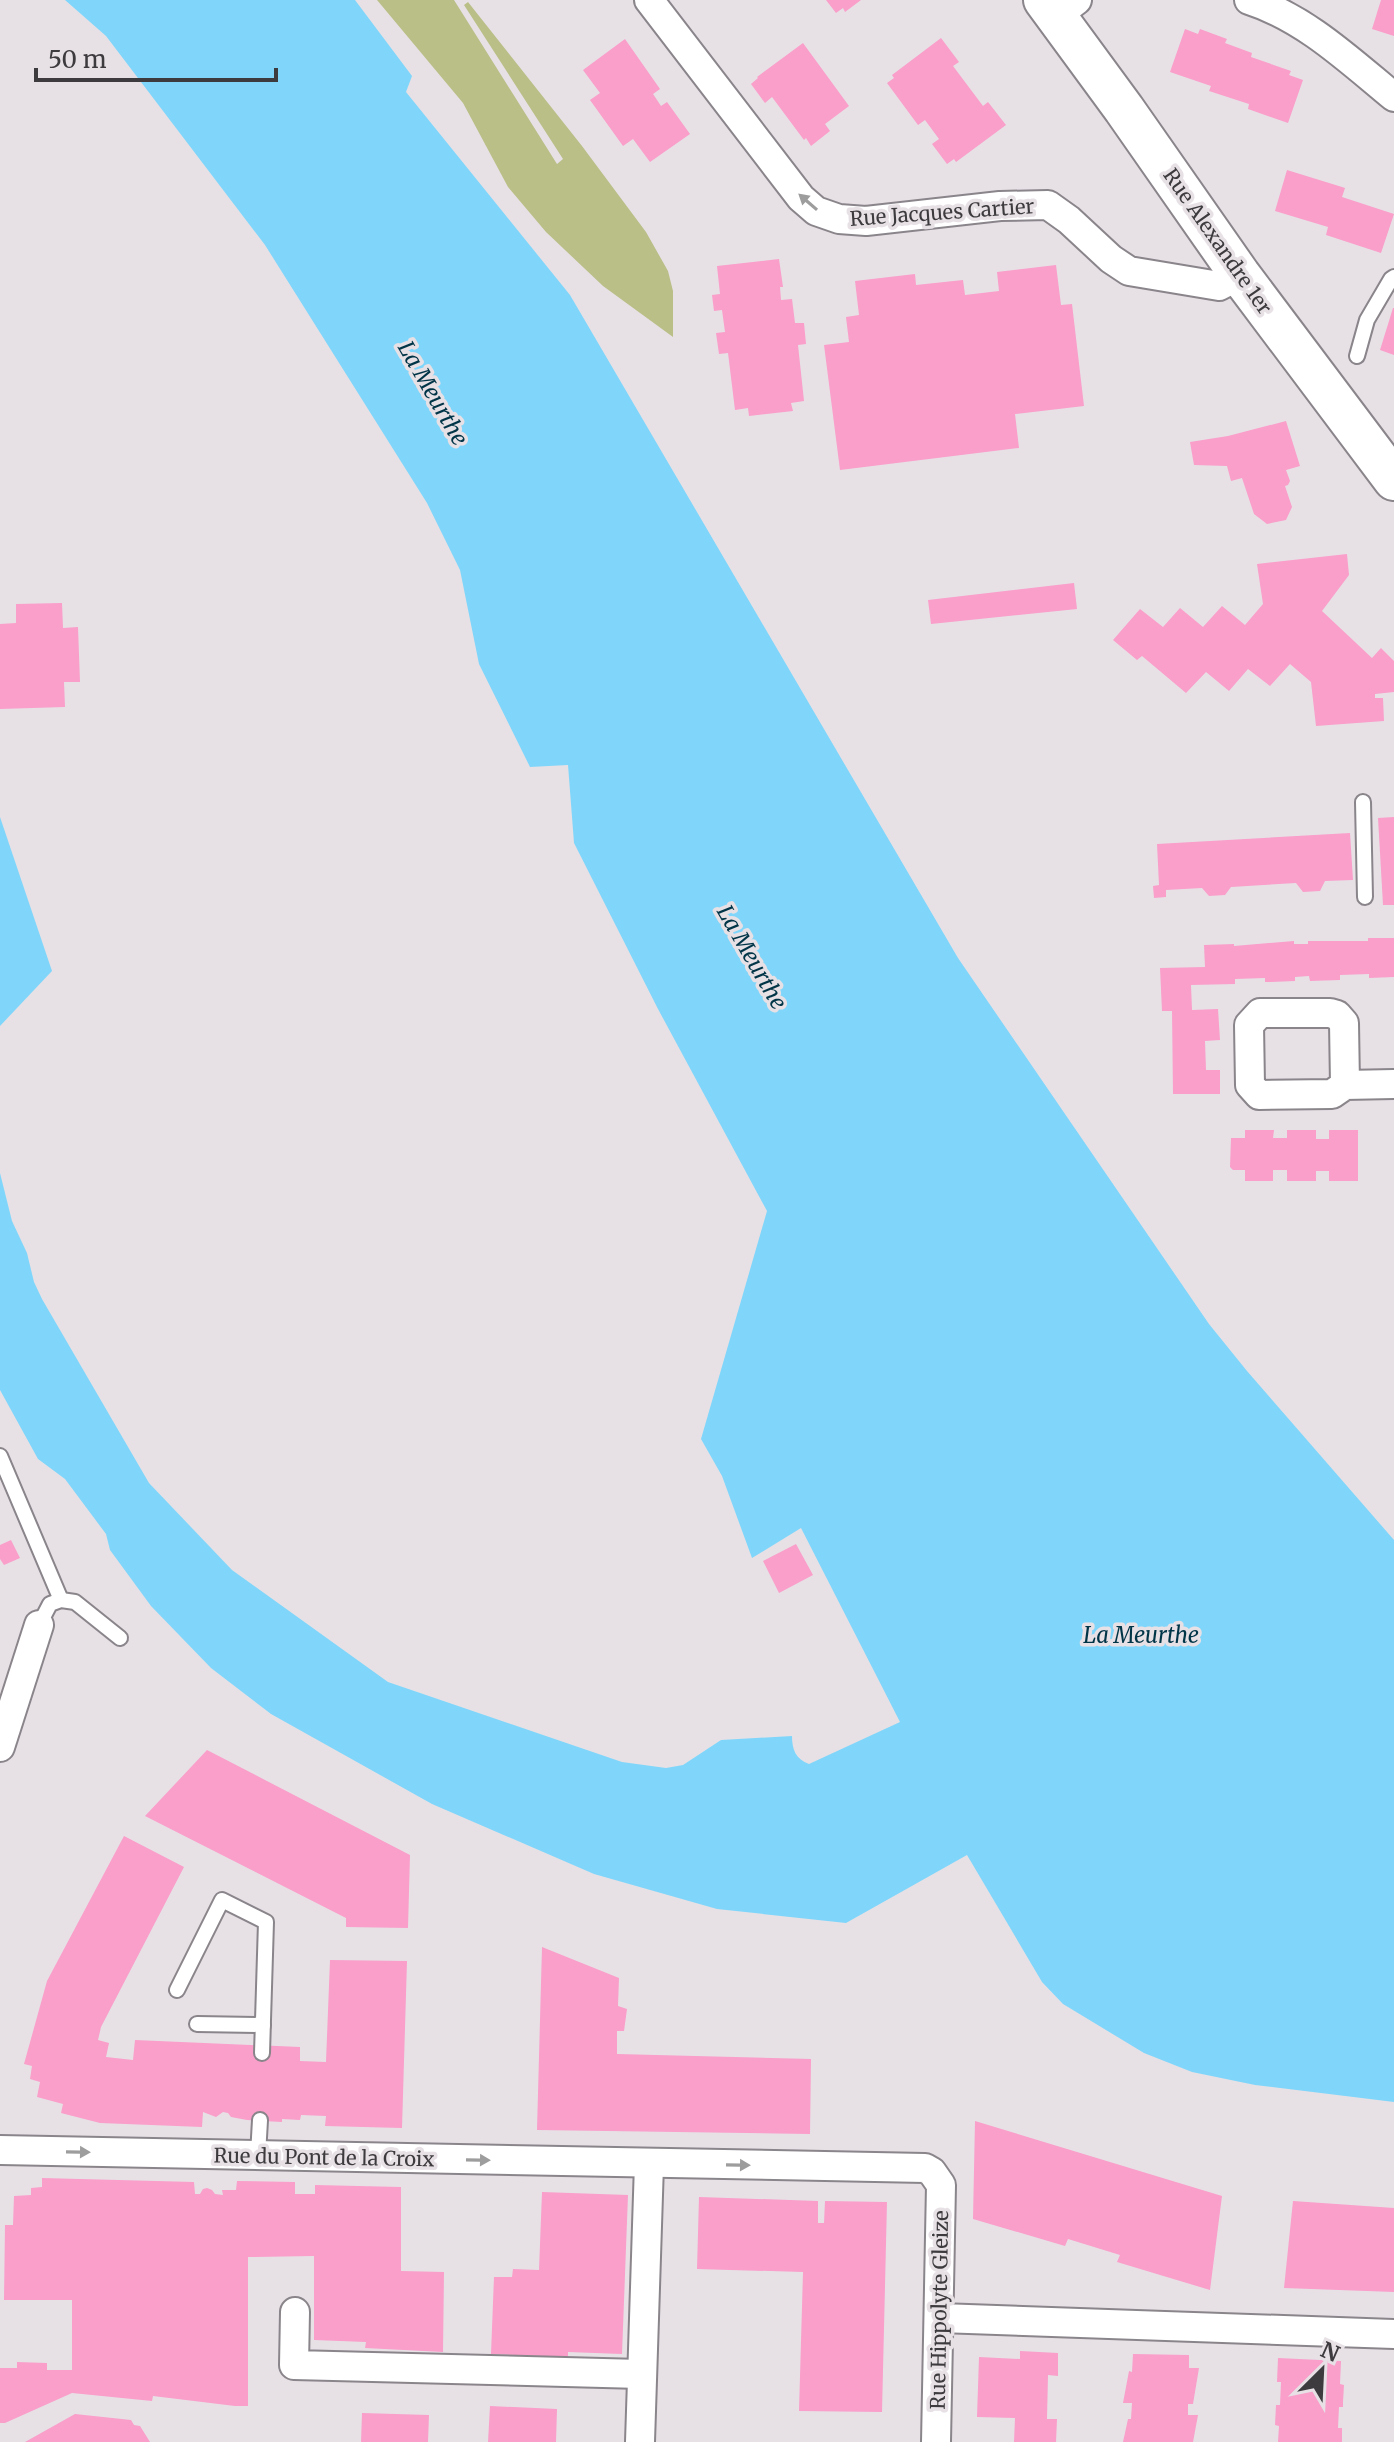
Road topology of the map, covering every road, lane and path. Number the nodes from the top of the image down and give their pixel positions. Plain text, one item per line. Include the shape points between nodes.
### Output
1 (649, 0) edge
2 (1249, 0) edge
3 (1059, 5) edge
4 (1394, 97) edge
5 (1229, 259) junction
6 (1394, 277) edge
7 (1170, 278) junction
8 (1357, 356) dead end
9 (1394, 480) edge
10 (1363, 802) dead end
11 (1365, 897) dead end
12 (1394, 1084) edge
13 (1345, 1085) dead end
14 (0, 1456) edge
15 (61, 1600) junction
16 (39, 1625) joint
17 (120, 1638) dead end
18 (0, 1747) edge
19 (177, 1990) dead end
20 (197, 2024) dead end
21 (263, 2025) junction
22 (262, 2053) dead end
23 (260, 2120) dead end
24 (0, 2150) edge
25 (258, 2155) junction
26 (649, 2164) junction
27 (937, 2178) joint
28 (295, 2312) dead end
29 (940, 2318) junction
30 (1394, 2334) edge
31 (641, 2374) junction
32 (640, 2442) edge
33 (936, 2442) edge

7 -> 1 street, Rue Jacques Cartier via 1129,271 1048,205 866,221 816,211
2 - 4 street via 1307,28
3 - 5 main road, Rue Alexandre 1er
5 - 7 street
5 - 7 street, Rue Jacques Cartier via 1219,286
5 - 9 main road, Rue Alexandre 1er
6 - 8 lane via 1367,320
10 - 11 lane
12 - 13 street
14 - 15 lane
15 - 16 lane via 50,1604
15 - 17 lane via 75,1602
16 - 18 street
19 - 21 lane via 222,1900 266,1922
20 - 21 lane
21 - 22 lane
23 - 25 lane
24 -> 25 street, Rue du Pont de la Croix
25 -> 26 street, Rue du Pont de la Croix
26 -> 27 street, Rue du Pont de la Croix via 925,2168
26 - 31 street
27 - 29 street, Rue Hippolyte Gleize
28 - 31 street via 294,2365
29 - 30 street
29 - 33 street, Rue Hippolyte Gleize
31 - 32 street

